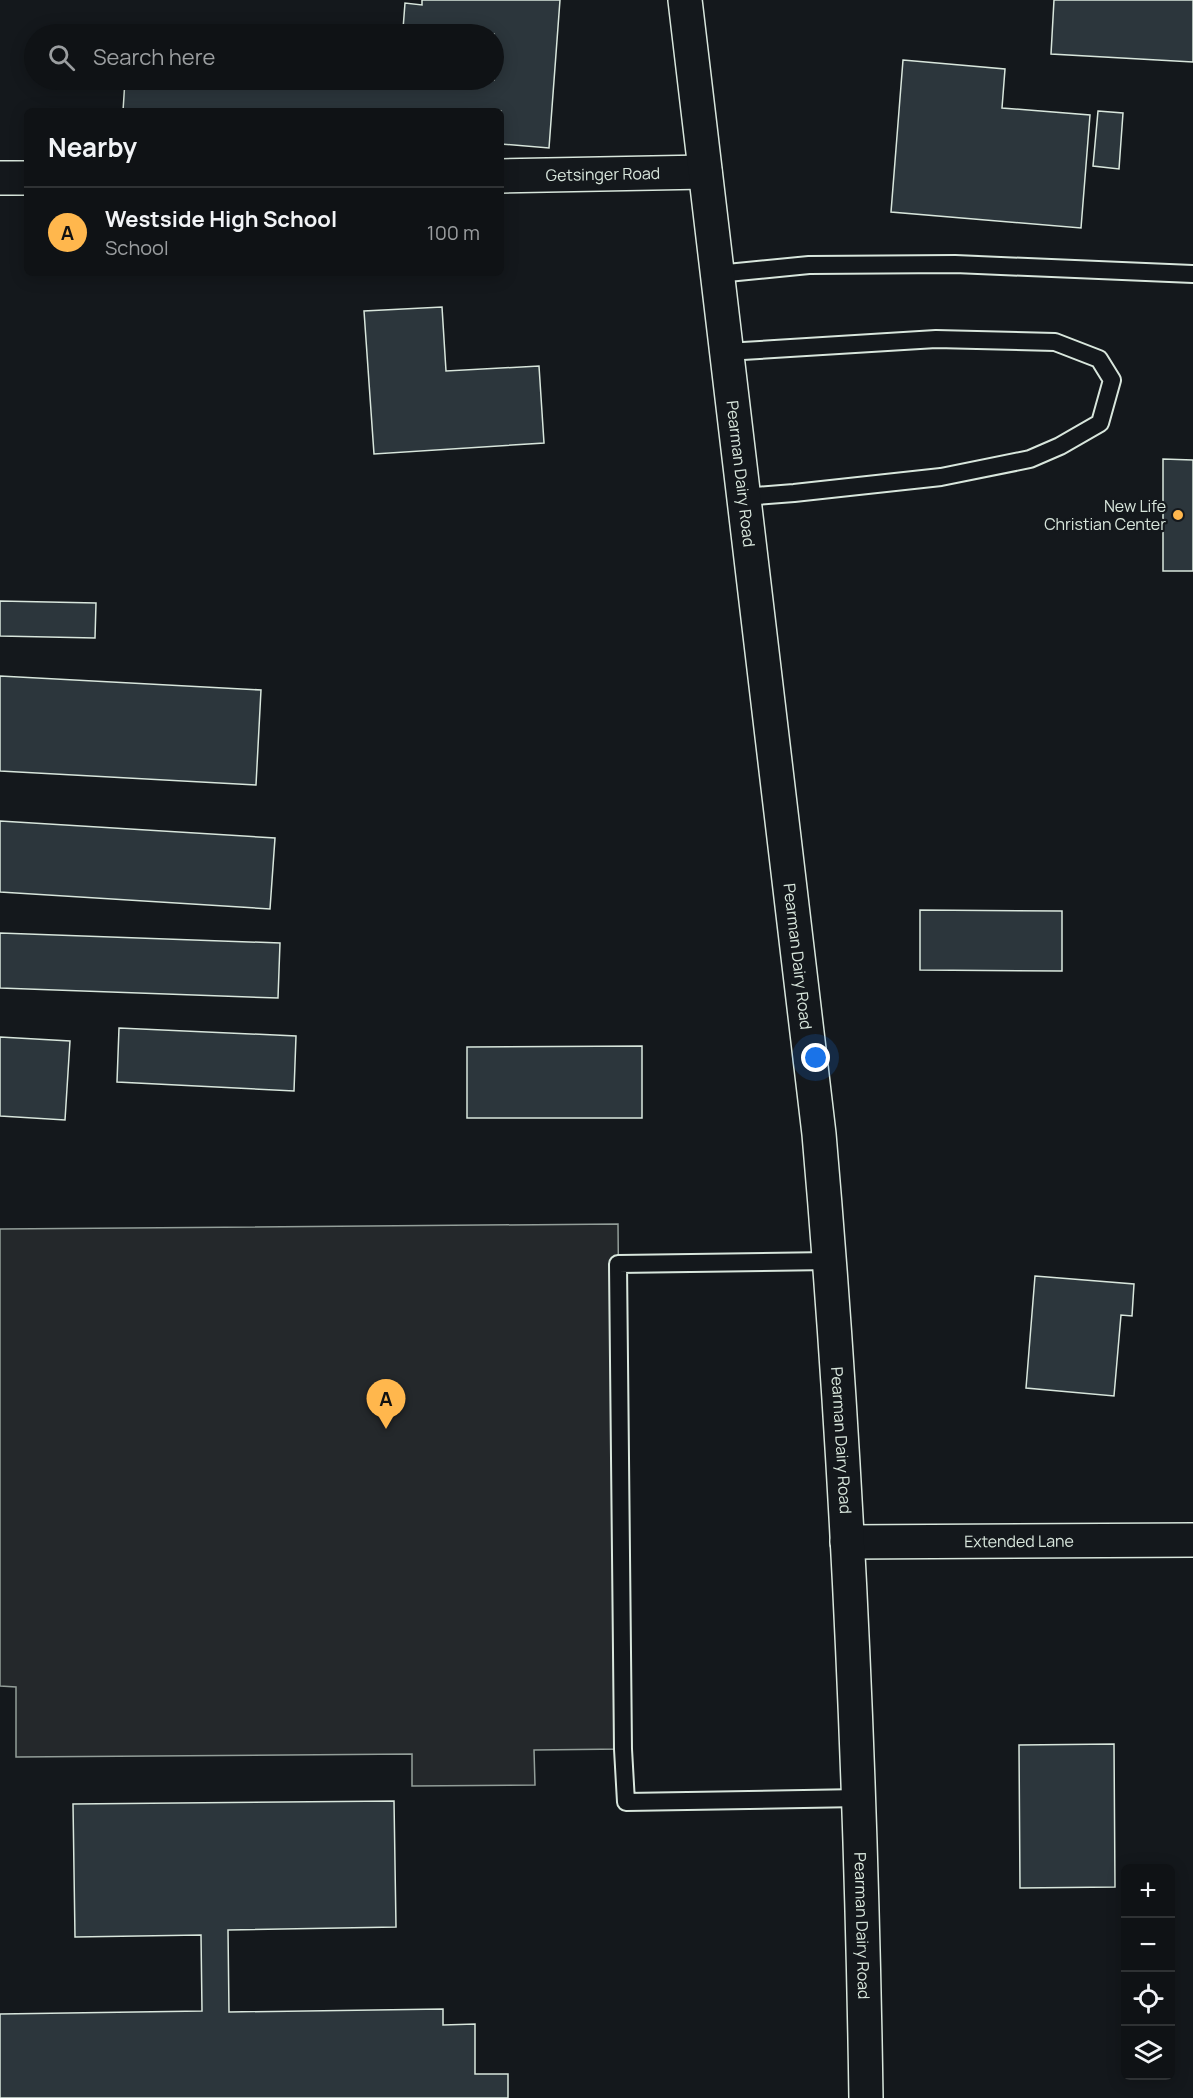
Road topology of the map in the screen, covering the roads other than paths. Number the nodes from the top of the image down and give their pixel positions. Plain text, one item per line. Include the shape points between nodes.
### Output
1 (685, 0) edge
2 (705, 172) junction
3 (504, 176) edge
4 (0, 178) edge
5 (24, 178) edge
6 (717, 274) junction
7 (1193, 274) edge
8 (726, 352) junction
9 (744, 497) junction
10 (830, 1260) junction
11 (1193, 1540) edge
12 (847, 1542) junction
13 (859, 1798) junction
14 (866, 2098) edge

1 - 2 main road, Pearman Dairy Road
2 - 3 main road, Getsinger Road
2 - 6 main road, Pearman Dairy Road
4 - 5 main road
6 - 7 lane via 809,265 956,264
6 - 8 main road, Pearman Dairy Road
8 - 9 main road, Pearman Dairy Road
8 - 9 lane via 936,339 1055,342 1099,359 1112,380 1100,423 1030,459 941,477
9 - 10 main road, Pearman Dairy Road via 819,1134
10 - 12 main road, Pearman Dairy Road
10 - 13 lane via 618,1264 623,1749 626,1802
11 - 12 main road, Extended Lane
12 - 13 main road, Pearman Dairy Road
13 - 14 main road, Pearman Dairy Road

